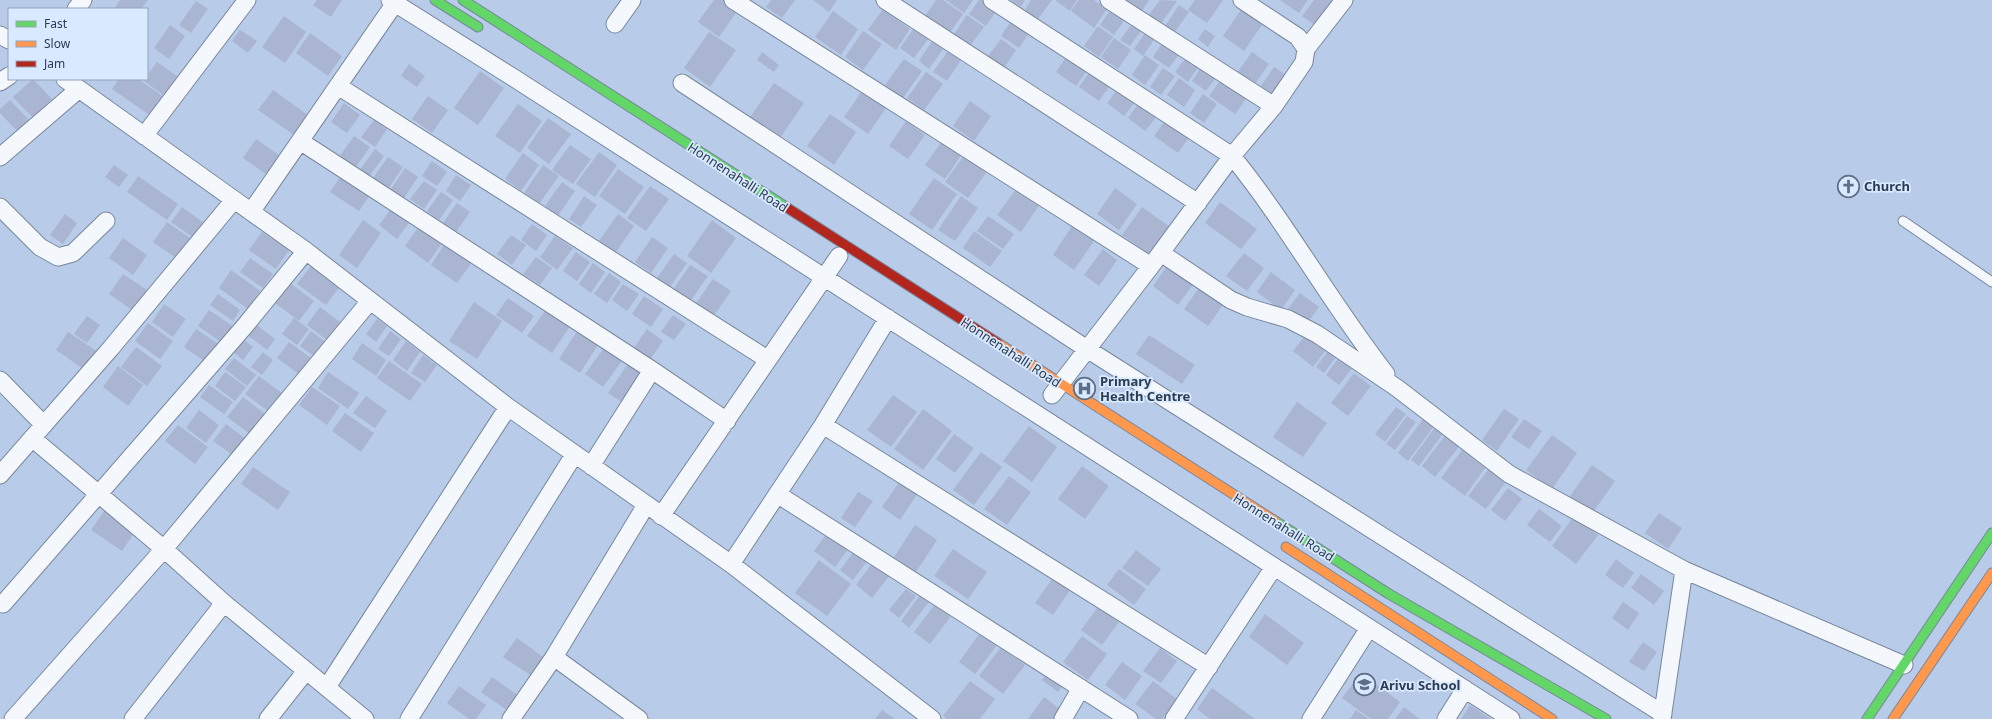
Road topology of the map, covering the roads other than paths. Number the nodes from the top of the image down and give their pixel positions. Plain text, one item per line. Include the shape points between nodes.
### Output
1 (247, 0) edge
2 (435, 0) edge
3 (463, 0) edge
4 (632, 0) edge
5 (733, 0) edge
6 (885, 0) edge
7 (992, 0) edge
8 (1109, 0) edge
9 (1242, 0) edge
10 (1344, 0) edge
11 (392, 2) edge
12 (482, 5) edge
13 (614, 24) dead end
14 (486, 32) dead end
15 (1306, 49) junction
16 (66, 80) edge
17 (682, 84) dead end
18 (338, 86) junction
19 (79, 89) junction
20 (1274, 106) junction
21 (144, 136) junction
22 (300, 141) junction
23 (1232, 156) junction
24 (0, 157) edge
25 (234, 200) junction
26 (1198, 203) junction
27 (0, 207) edge
28 (251, 212) junction
29 (106, 221) dead end
30 (1903, 221) dead end
31 (306, 251) junction
32 (839, 256) dead end
33 (1156, 260) junction
34 (823, 277) junction
35 (1992, 282) edge
36 (370, 301) junction
37 (888, 318) junction
38 (1087, 349) junction
39 (767, 360) junction
40 (652, 370) junction
41 (0, 380) edge
42 (1397, 388) junction
43 (1054, 392) junction
44 (508, 407) junction
45 (727, 421) junction
46 (44, 425) junction
47 (823, 425) junction
48 (32, 438) junction
49 (574, 455) junction
50 (591, 466) junction
51 (0, 475) edge
52 (98, 494) junction
53 (777, 494) junction
54 (646, 505) junction
55 (661, 516) junction
56 (1992, 533) edge
57 (1279, 542) dead end
58 (164, 549) junction
59 (731, 564) junction
60 (1274, 567) junction
61 (1684, 570) junction
62 (1992, 573) edge
63 (224, 603) junction
64 (3, 604) dead end
65 (1369, 628) junction
66 (554, 657) junction
67 (1904, 666) junction
68 (1208, 667) junction
69 (306, 671) junction
70 (327, 688) junction
71 (1081, 688) junction
72 (1465, 689) junction
73 (1663, 717) edge
74 (13, 719) edge
75 (134, 719) edge
76 (268, 719) edge
77 (366, 719) edge
78 (409, 719) edge
79 (511, 719) edge
80 (639, 719) edge
81 (932, 719) edge
82 (1063, 719) edge
83 (1129, 719) edge
84 (1174, 719) edge
85 (1311, 719) edge
86 (1446, 719) edge
87 (1511, 719) edge
88 (1552, 719) edge
89 (1606, 719) edge
90 (1867, 719) edge
91 (1893, 719) edge

1 - 21 street
2 - 14 street
3 - 12 street, Honnenahalli Road
4 - 13 street
5 - 33 street
6 - 26 street
7 - 23 street
8 - 20 street
9 - 15 street via 1298,37
10 - 15 street
11 - 18 street
11 - 34 street
12 - 43 street, Honnenahalli Road
15 - 20 street via 1304,62
16 - 19 street
17 - 38 street
18 - 22 street
18 - 39 street
19 - 21 street
19 - 24 street
20 - 23 street
21 - 25 street
22 - 28 street
22 - 40 street
23 - 26 street
23 - 42 street via 1257,187 1366,349
25 - 28 street
25 - 46 street via 112,348
26 - 33 street
27 - 29 street via 40,247 58,257 73,252
28 - 31 street
30 - 35 lane
31 - 36 street
31 - 52 street via 234,339
32 - 34 street
33 - 38 street
33 - 42 street via 1231,300 1288,319 1318,334
34 - 37 street
34 - 39 street
36 - 44 street
36 - 58 street
37 - 47 street
37 - 60 street
38 - 43 street
38 - 73 street
39 - 45 street
40 - 45 street
40 - 50 street
41 - 46 street
42 - 61 street via 1509,474
43 - 89 street, Honnenahalli Road via 1389,594
44 - 49 street
44 - 70 street
45 - 55 street
46 - 48 street
47 - 53 street
47 - 68 street
48 - 51 street
48 - 52 street
49 - 50 street
49 - 78 street
50 - 54 street
52 - 58 street
52 - 64 street
53 - 59 street
53 - 71 street
54 - 55 street
54 - 66 street
55 - 59 street
56 - 67 street
57 - 88 street, Honnenahalli Road
58 - 63 street
58 - 74 street
59 - 81 street
60 - 65 street
60 - 68 street
61 - 67 street
61 - 73 street
62 - 91 street
63 - 69 street
63 - 75 street
65 - 72 street
65 - 85 street
66 - 79 street
66 - 80 street
67 - 90 street
68 - 84 street
69 - 70 street
69 - 76 street
70 - 77 street
71 - 82 street
71 - 83 street
72 - 86 street
72 - 87 street

